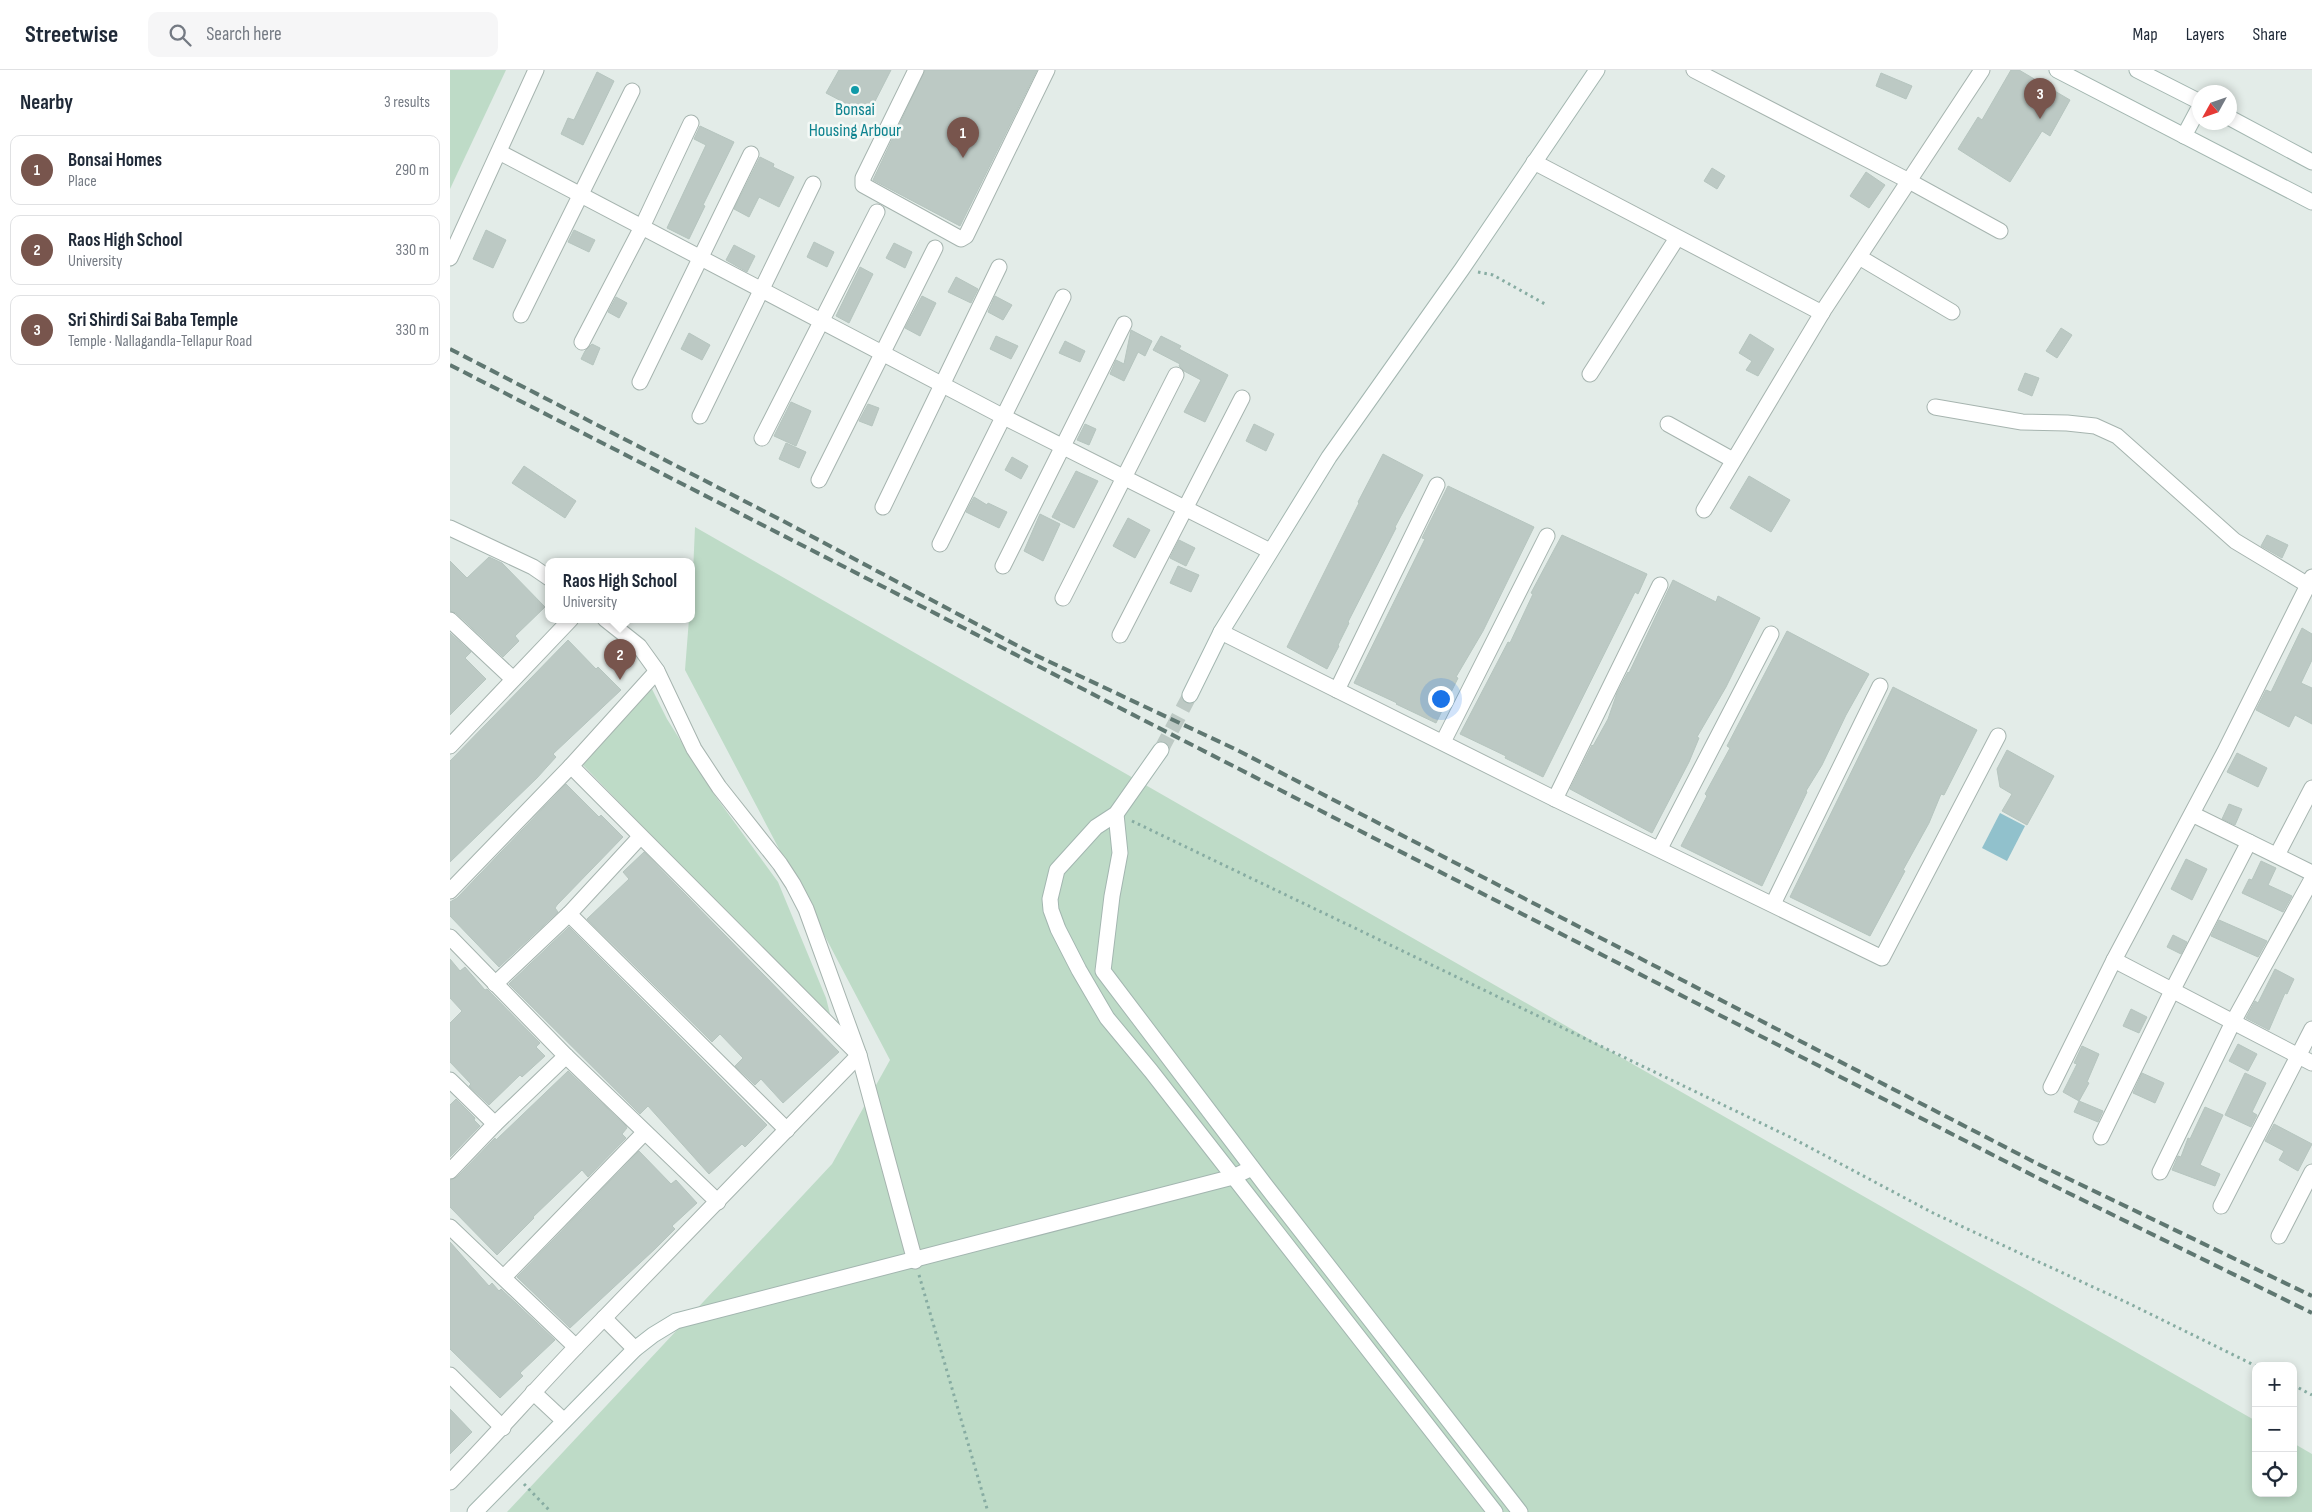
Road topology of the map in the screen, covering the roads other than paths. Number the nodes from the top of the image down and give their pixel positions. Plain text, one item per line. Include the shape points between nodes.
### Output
1 (536, 70) edge
2 (916, 70) edge
3 (1047, 70) edge
4 (1597, 70) edge
5 (1694, 70) edge
6 (1982, 70) edge
7 (2057, 70) edge
8 (2137, 70) edge
9 (632, 90) dead end
10 (2192, 100) edge
11 (2192, 120) edge
12 (692, 122) dead end
13 (2237, 122) edge
14 (2184, 136) junction
15 (499, 152) junction
16 (751, 154) dead end
17 (1534, 162) junction
18 (2312, 162) edge
19 (1910, 182) junction
20 (813, 184) dead end
21 (581, 195) junction
22 (2312, 202) edge
23 (877, 212) dead end
24 (642, 227) junction
25 (2000, 231) dead end
26 (1678, 238) junction
27 (934, 248) dead end
28 (700, 257) junction
29 (1859, 257) junction
30 (450, 258) edge
31 (999, 267) dead end
32 (763, 290) junction
33 (1063, 298) dead end
34 (1952, 312) dead end
35 (1822, 313) junction
36 (521, 315) dead end
37 (822, 321) junction
38 (1124, 324) dead end
39 (582, 342) dead end
40 (882, 353) junction
41 (1176, 374) dead end
42 (1590, 374) dead end
43 (640, 382) dead end
44 (942, 385) junction
45 (1242, 398) dead end
46 (1935, 407) dead end
47 (700, 416) dead end
48 (1002, 416) junction
49 (1668, 424) dead end
50 (762, 438) dead end
51 (1061, 447) junction
52 (1733, 460) junction
53 (1123, 479) junction
54 (819, 480) dead end
55 (1437, 485) dead end
56 (883, 507) dead end
57 (1184, 509) junction
58 (1704, 510) dead end
59 (450, 528) edge
60 (1547, 536) dead end
61 (940, 544) dead end
62 (1270, 551) junction
63 (1003, 566) dead end
64 (545, 575) edge
65 (1660, 585) dead end
66 (2309, 589) edge
67 (1063, 598) dead end
68 (450, 620) edge
69 (567, 623) edge
70 (611, 623) edge
71 (1221, 632) junction
72 (1771, 634) dead end
73 (1120, 635) dead end
74 (658, 671) junction
75 (513, 679) junction
76 (1880, 686) dead end
77 (1338, 690) junction
78 (1190, 695) tunnel mouth
79 (1998, 736) dead end
80 (1443, 742) junction
81 (450, 746) edge
82 (1161, 750) tunnel mouth
83 (571, 766) junction
84 (2312, 788) edge
85 (1555, 798) junction
86 (1116, 814) junction
87 (2192, 814) junction
88 (640, 837) junction
89 (2249, 842) junction
90 (1660, 848) junction
91 (2277, 856) junction
92 (2312, 873) edge
93 (2312, 879) edge
94 (450, 891) edge
95 (1773, 904) junction
96 (569, 914) junction
97 (450, 938) edge
98 (2114, 960) junction
99 (1078, 970) junction
100 (1103, 971) junction
101 (495, 984) junction
102 (2172, 991) junction
103 (2233, 1022) junction
104 (2312, 1029) edge
105 (859, 1055) junction
106 (2298, 1055) junction
107 (566, 1056) junction
108 (2312, 1062) edge
109 (450, 1080) edge
110 (2051, 1087) dead end
111 (495, 1124) junction
112 (787, 1130) junction
113 (644, 1133) junction
114 (2101, 1136) dead end
115 (1252, 1168) junction
116 (450, 1171) edge
117 (2160, 1172) dead end
118 (2312, 1172) edge
119 (1233, 1177) junction
120 (718, 1202) junction
121 (2221, 1206) dead end
122 (450, 1227) edge
123 (2279, 1236) dead end
124 (915, 1261) junction
125 (504, 1277) junction
126 (604, 1318) junction
127 (576, 1347) junction
128 (635, 1349) junction
129 (450, 1375) edge
130 (533, 1392) junction
131 (564, 1421) junction
132 (503, 1428) junction
133 (450, 1482) edge
134 (475, 1512) edge
135 (1495, 1512) edge
136 (1520, 1512) edge

1 - 15 street
2 - 3 street via 863,178 863,185 961,239 966,236
4 - 17 street
5 - 19 street
6 - 19 street
7 - 14 street
8 - 10 street
9 - 21 street
11 - 14 street
12 - 24 street
13 - 18 street
14 - 22 street
15 - 21 street
15 - 30 street
16 - 28 street
17 - 26 street
17 - 62 street via 1330,457
19 - 25 street
19 - 29 street
20 - 32 street
21 - 24 street
21 - 36 street
23 - 37 street
24 - 28 street
24 - 39 street
26 - 35 street
26 - 42 street
27 - 40 street
28 - 32 street
28 - 43 street
29 - 34 street
29 - 35 street
31 - 44 street
32 - 37 street
32 - 47 street
33 - 48 street
35 - 52 street
37 - 40 street
37 - 50 street
38 - 51 street
40 - 44 street
40 - 54 street
41 - 53 street
44 - 48 street
44 - 56 street
45 - 57 street
46 - 66 street via 2022,422 2094,426 2116,436 2235,541
48 - 51 street
48 - 61 street
49 - 52 street
51 - 53 street
51 - 63 street
52 - 58 street
53 - 57 street
53 - 67 street
55 - 77 street
57 - 62 street
57 - 73 street
59 - 64 street
60 - 80 street
62 - 71 street
65 - 85 street
66 - 87 street
68 - 75 street
69 - 75 street
70 - 74 street via 639,646
71 - 77 street
71 - 78 street
72 - 90 street
74 - 83 street
74 - 105 street via 694,749 793,884 806,909
75 - 81 street
76 - 95 street
77 - 80 street
79 - 95 street via 1882,958
80 - 85 street
82 - 86 street
83 - 88 street
83 - 94 street
84 - 91 street
85 - 90 street
86 - 99 street via 1096,827 1074,849 1057,870 1052,888 1051,910
86 - 100 street via 1120,853
87 - 89 street
87 - 98 street
88 - 96 street
88 - 105 street
89 - 91 street
89 - 102 street
90 - 95 street
91 - 92 street
93 - 103 street
96 - 101 street
96 - 112 street
97 - 101 street
98 - 102 street
98 - 110 street
99 - 100 street
99 - 119 street via 1107,1018
100 - 115 street
101 - 107 street
102 - 103 street
102 - 114 street
103 - 106 street
103 - 117 street
104 - 106 street
105 - 112 street
105 - 124 street
106 - 108 street
106 - 121 street
107 - 111 street
107 - 113 street
109 - 111 street
111 - 116 street
112 - 120 street
113 - 120 street
113 - 125 street
115 - 119 street
115 - 136 street
118 - 123 street
119 - 124 street via 992,1238
119 - 135 street
120 - 126 street
122 - 125 street
124 - 128 street via 676,1321 652,1334
125 - 127 street
126 - 127 street
126 - 128 street
127 - 130 street
128 - 131 street
129 - 132 street
130 - 131 street
130 - 132 street
131 - 134 street
132 - 133 street

